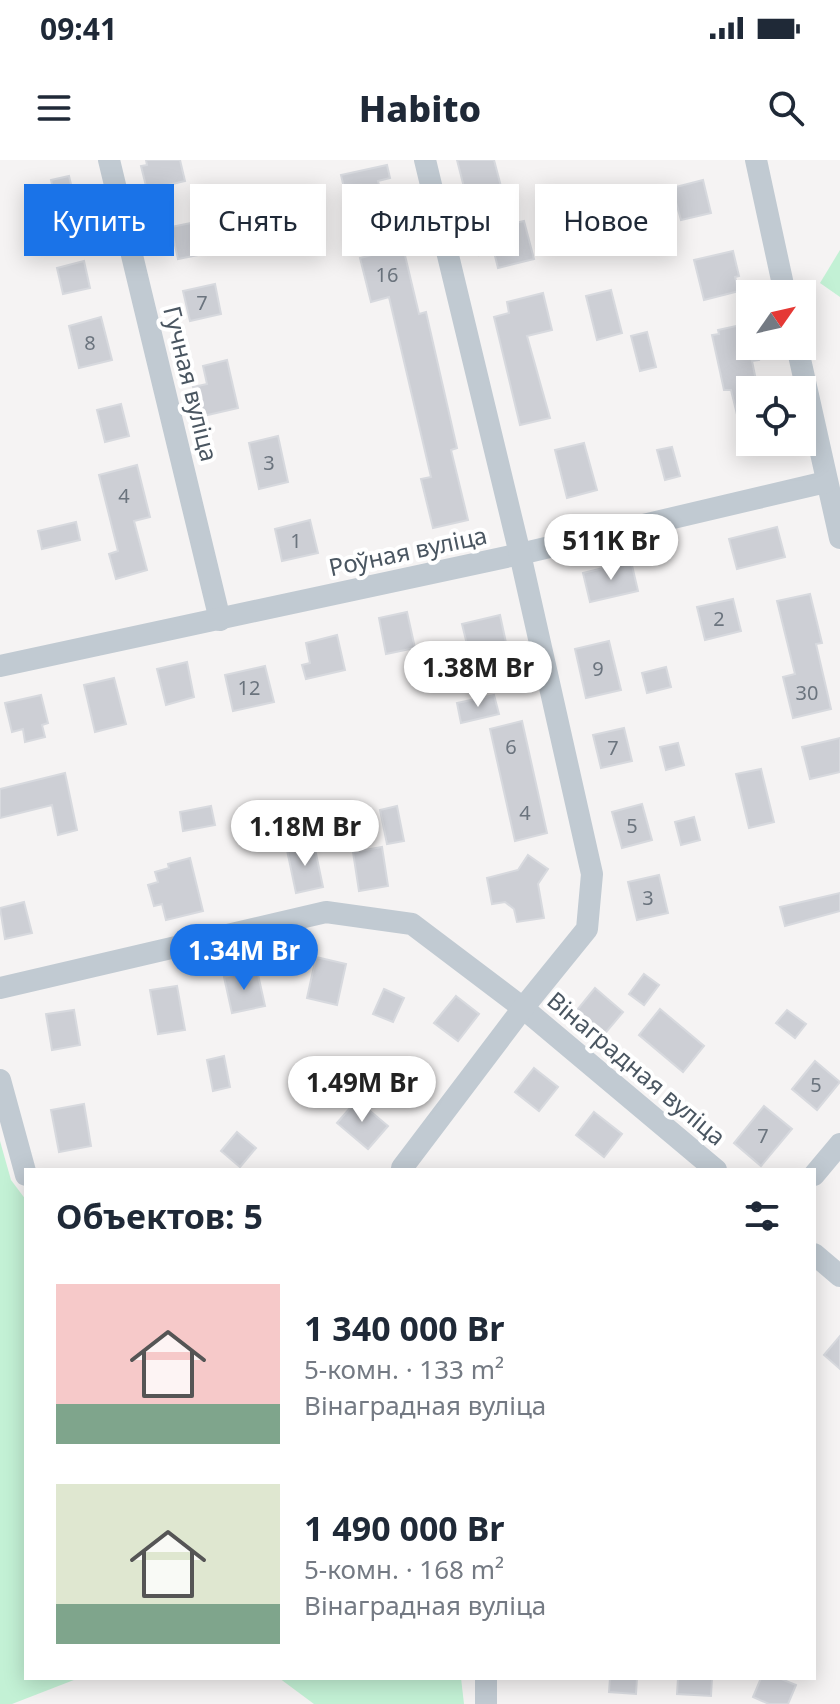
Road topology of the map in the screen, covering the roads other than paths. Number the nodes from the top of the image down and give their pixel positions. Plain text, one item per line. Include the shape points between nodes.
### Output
1 (109, 160) edge
2 (425, 160) edge
3 (756, 160) edge
4 (782, 280) edge
5 (800, 360) edge
6 (826, 482) junction
7 (840, 538) edge
8 (520, 554) junction
9 (220, 620) junction
10 (0, 666) edge
11 (0, 988) edge
12 (523, 1008) junction
13 (0, 1080) edge
14 (840, 1144) edge
15 (24, 1168) edge
16 (402, 1168) dead end
17 (714, 1168) edge
18 (816, 1173) edge
19 (816, 1256) edge
20 (840, 1276) edge
21 (486, 1680) edge
22 (486, 1704) edge

1 - 9 street, Гучная вуліца
2 - 8 street
3 - 4 street
5 - 6 street
6 - 7 street
6 - 8 street, Роўная вуліца
8 - 9 street, Роўная вуліца
8 - 12 street via 592,874 587,929
9 - 10 street, Роўная вуліца
11 - 12 street, Вінаградная вуліца via 326,912 412,924
12 - 16 street, Вінаградная вуліца
12 - 17 street, Вінаградная вуліца
13 - 15 street
14 - 18 street
19 - 20 street
21 - 22 street

